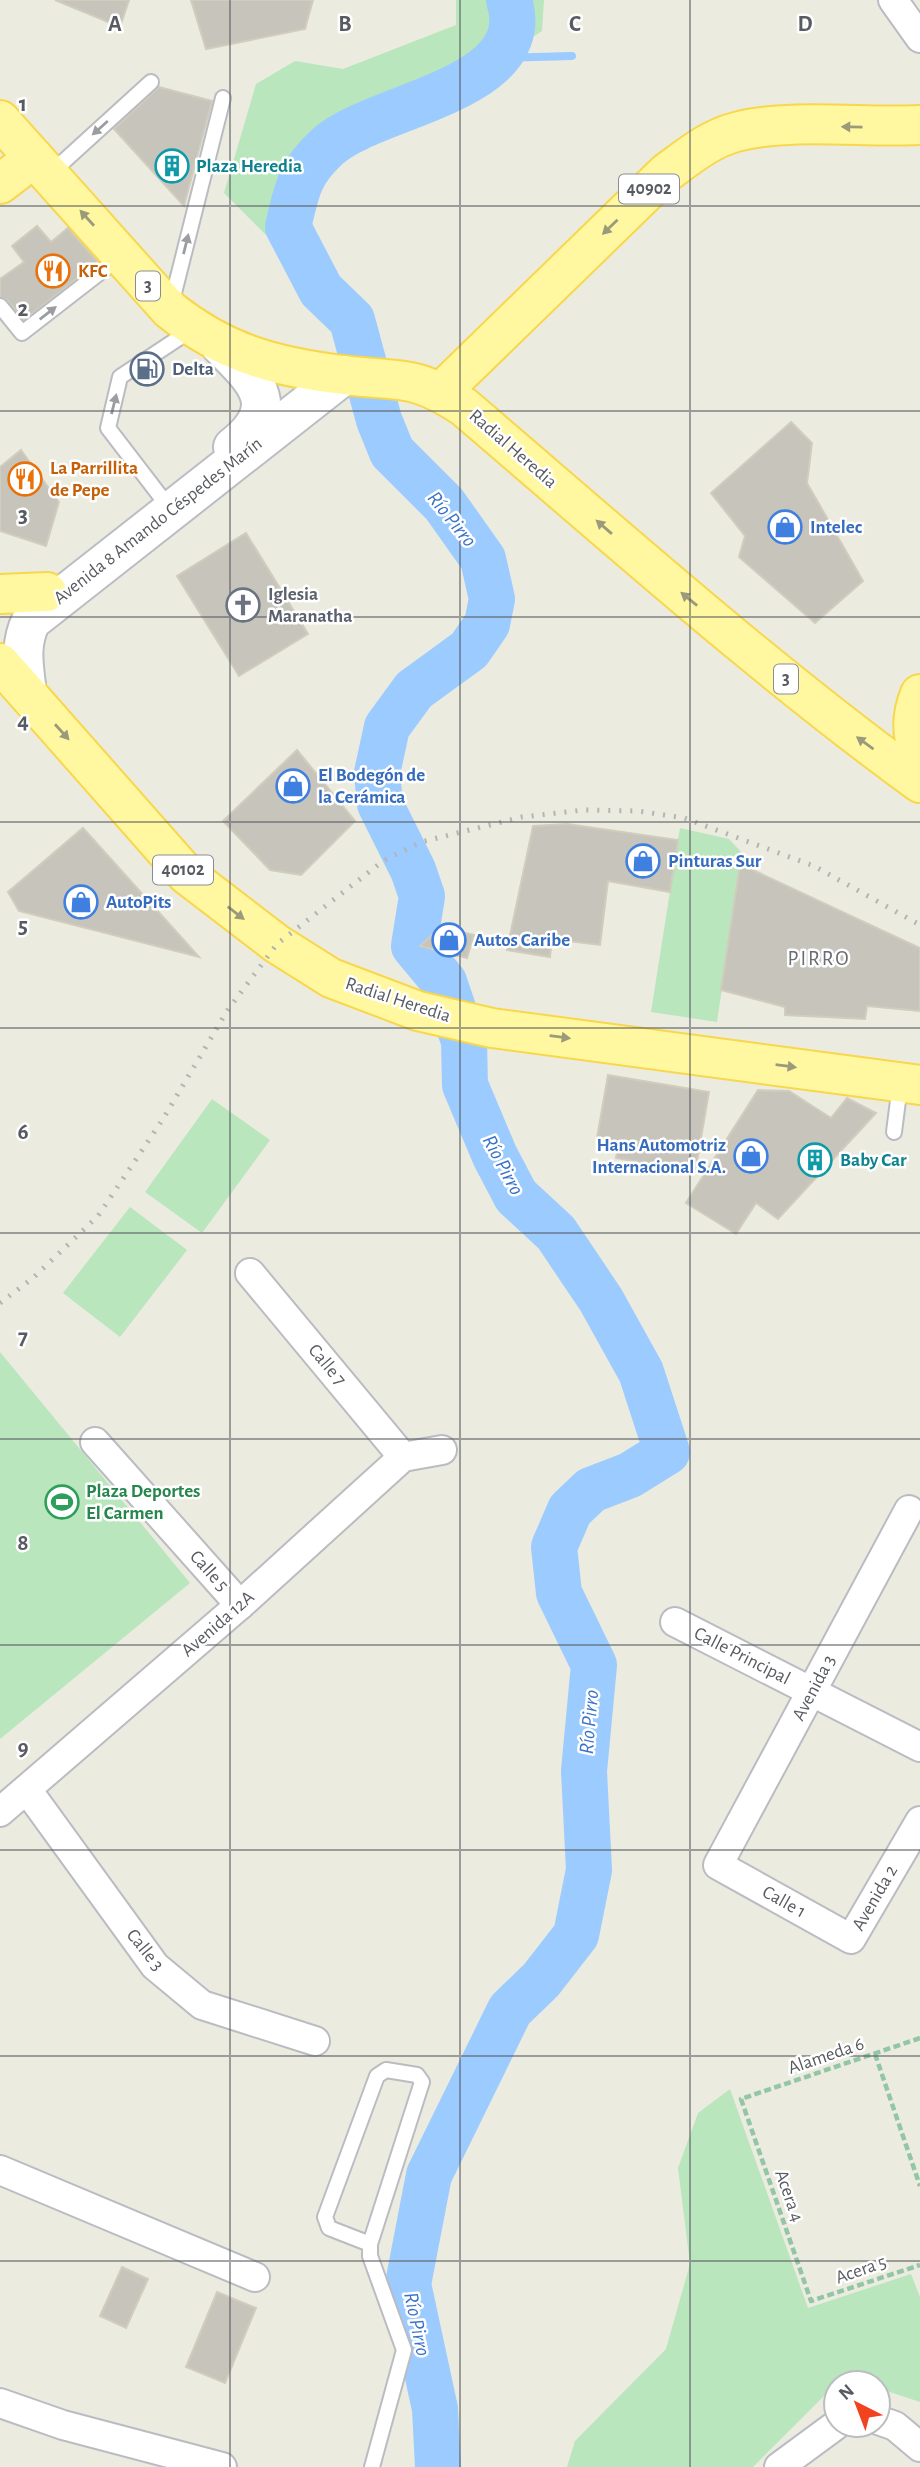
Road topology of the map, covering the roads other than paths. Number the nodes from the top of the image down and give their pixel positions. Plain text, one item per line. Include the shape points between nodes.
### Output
1 (893, 0) edge
2 (920, 38) edge
3 (151, 82) dead end
4 (223, 98) dead end
5 (0, 120) edge
6 (920, 125) edge
7 (41, 166) junction
8 (0, 184) edge
9 (122, 256) junction
10 (0, 306) edge
11 (194, 328) junction
12 (347, 376) junction
13 (424, 385) junction
14 (164, 501) junction
15 (47, 592) junction
16 (0, 594) edge
17 (0, 631) edge
18 (0, 663) edge
19 (27, 694) junction
20 (920, 694) edge
21 (920, 757) edge
22 (920, 783) edge
23 (910, 1083) edge
24 (894, 1132) dead end
25 (250, 1273) dead end
26 (95, 1442) dead end
27 (442, 1450) dead end
28 (403, 1457) junction
29 (909, 1510) dead end
30 (240, 1605) junction
31 (676, 1622) dead end
32 (812, 1692) junction
33 (920, 1747) edge
34 (27, 1791) junction
35 (0, 1812) edge
36 (920, 1821) edge
37 (718, 1866) joint
38 (851, 1939) joint
39 (315, 2041) dead end
40 (0, 2170) edge
41 (370, 2244) junction
42 (255, 2277) dead end
43 (0, 2403) edge
44 (892, 2425) edge
45 (822, 2435) edge
46 (920, 2447) edge
47 (222, 2467) edge
48 (372, 2467) edge
49 (779, 2467) edge

1 - 2 street
3 -> 7 lane
11 -> 4 lane
5 - 7 main road, 3
6 -> 13 main road, 40902 via 770,126 735,132 701,147
7 - 8 main road
9 -> 7 main road, 3
10 -> 9 lane via 22,333
9 - 11 main road, 3
11 - 12 main road, 3 via 265,362
14 -> 11 lane via 108,428 120,377
11 - 14 street, Avenida 8 Amando Céspedes Marín via 247,373 262,404 260,420 248,435
12 - 13 main road, 3
12 - 19 street, Avenida 8 Amando Céspedes Marín via 31,621 22,651
22 -> 13 main road, Radial Heredia / 3 via 656,572 464,407
14 - 15 street, Avenida 8 Amando Céspedes Marín
15 - 16 main road
15 - 17 street, Avenida 8 Amando Céspedes Marín
18 - 19 main road, Radial Heredia / 40102
19 -> 23 main road, Radial Heredia / 40102 via 187,875 277,944 331,978 418,1011 492,1028
20 - 21 main road via 913,713
23 - 24 lane
25 - 28 street, Calle 7
26 - 30 street, Calle 5
27 - 28 street
28 - 30 street, Avenida 12A
29 - 32 street, Avenida 3
30 - 34 street, Avenida 12A
31 - 32 street, Calle Principal
32 - 33 street, Calle Principal
32 - 37 street, Avenida 3
34 - 35 street, Avenida 12A
34 - 39 street, Calle 3 via 155,1966 202,2004
36 - 38 street, Avenida 2
37 - 38 street, Calle 1
40 - 42 street
41 - 41 lane via 329,2228 325,2217 377,2076 386,2070 417,2075 422,2082
41 - 48 lane via 370,2256 404,2350
43 - 47 street via 63,2425
44 - 46 street
45 - 49 street

